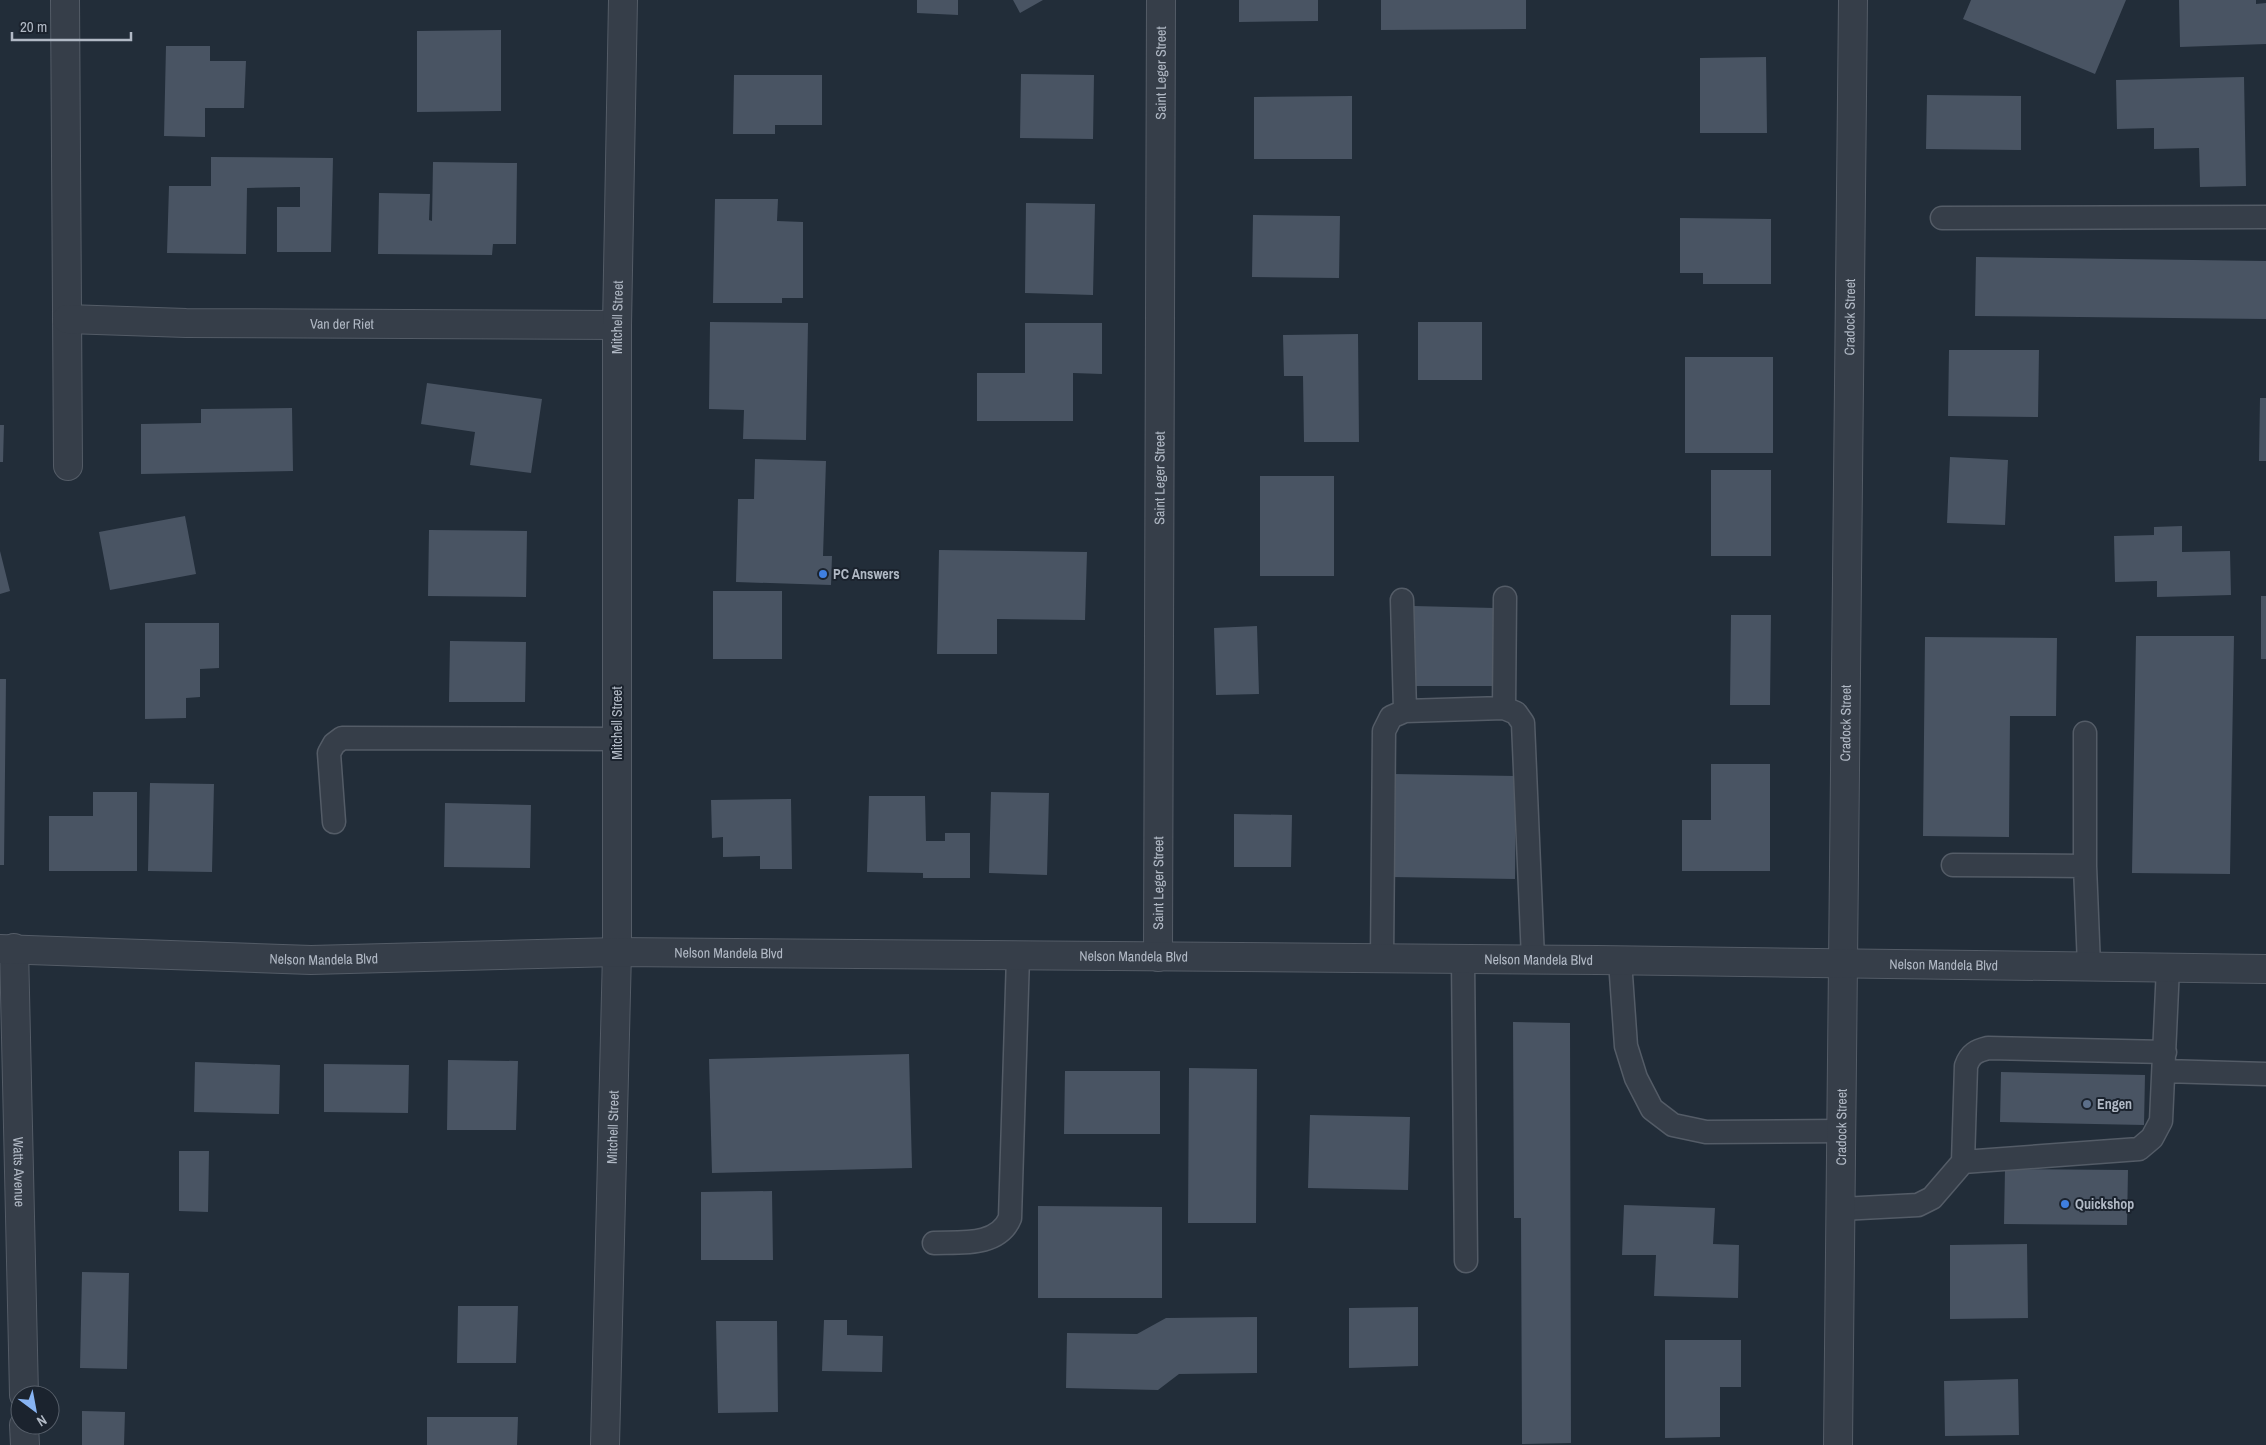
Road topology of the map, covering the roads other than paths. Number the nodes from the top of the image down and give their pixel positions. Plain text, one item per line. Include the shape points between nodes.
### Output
1 (65, 0) edge
2 (623, 0) edge
3 (1161, 0) edge
4 (1853, 0) edge
5 (2266, 216) edge
6 (1942, 218) dead end
7 (67, 319) junction
8 (617, 326) junction
9 (68, 466) dead end
10 (1505, 598) dead end
11 (1402, 600) dead end
12 (1504, 708) junction
13 (1405, 711) junction
14 (2085, 733) dead end
15 (617, 739) junction
16 (334, 822) dead end
17 (1953, 865) dead end
18 (2085, 866) junction
19 (7, 948) edge
20 (617, 952) junction
21 (1018, 956) junction
22 (1158, 957) junction
23 (1382, 959) junction
24 (1533, 959) junction
25 (1463, 960) junction
26 (1620, 961) junction
27 (1843, 963) junction
28 (2089, 966) junction
29 (2168, 967) junction
30 (2266, 969) edge
31 (2164, 1062) junction
32 (2266, 1074) edge
33 (1841, 1131) junction
34 (1963, 1162) junction
35 (1841, 1210) junction
36 (934, 1243) dead end
37 (1466, 1261) dead end
38 (24, 1385) edge
39 (605, 1445) edge
40 (1838, 1445) edge

1 - 7 street
2 - 8 street, Mitchell Street
3 - 22 street, Saint Leger Street
4 - 27 street, Cradock Street
5 - 6 lane
7 - 8 street, Van der Riet
7 - 9 street
8 - 15 street, Mitchell Street
10 - 12 lane
11 - 13 lane
12 - 13 lane
12 - 24 lane via 1516,713 1523,724
13 - 23 lane via 1391,717 1384,731
14 - 18 lane
15 - 16 lane via 342,738 329,754
15 - 20 street, Mitchell Street
17 - 18 lane
18 - 28 lane
19 - 20 street, Nelson Mandela Blvd via 312,960
19 - 38 street, Watts Avenue
20 - 21 street, Nelson Mandela Blvd
20 - 39 street, Mitchell Street
21 - 22 street, Nelson Mandela Blvd
21 - 36 lane via 1010,1218 1006,1226 991,1237 974,1242
22 - 23 street, Nelson Mandela Blvd
23 - 25 street, Nelson Mandela Blvd
24 - 25 street, Nelson Mandela Blvd
24 - 26 street, Nelson Mandela Blvd
25 - 37 lane
26 - 27 street, Nelson Mandela Blvd
26 - 33 lane via 1626,1046 1636,1078 1652,1109 1673,1125 1706,1132
27 - 28 street, Nelson Mandela Blvd
27 - 33 street, Cradock Street
28 - 29 street, Nelson Mandela Blvd
29 - 30 street, Nelson Mandela Blvd
29 - 31 lane
31 - 32 lane
31 - 34 lane via 2161,1121 2152,1138 2138,1149
31 - 34 lane via 1988,1048 1976,1051 1966,1066
33 - 35 street, Cradock Street
34 - 35 lane via 1932,1198 1918,1205
35 - 40 street, Cradock Street

